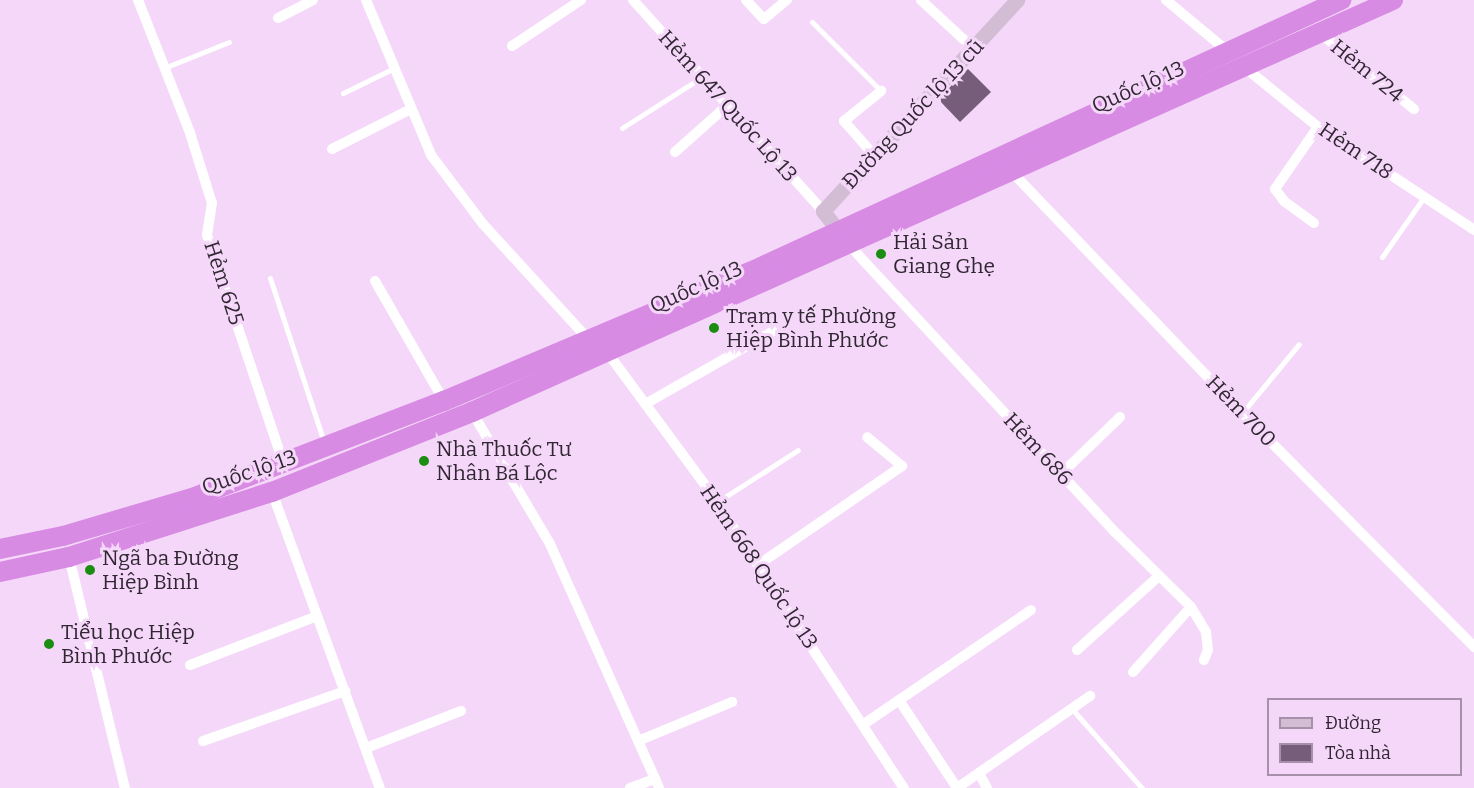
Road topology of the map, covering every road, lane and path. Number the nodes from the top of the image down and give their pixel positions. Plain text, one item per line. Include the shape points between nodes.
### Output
1 (138, 0) edge
2 (313, 0) edge
3 (366, 0) edge
4 (581, 0) edge
5 (633, 0) edge
6 (746, 0) edge
7 (787, 0) edge
8 (921, 0) edge
9 (1017, 0) edge
10 (1166, 0) edge
11 (1341, 0) edge
12 (1394, 0) edge
13 (278, 18) dead end
14 (812, 22) dead end
15 (1320, 33) junction
16 (229, 42) dead end
17 (512, 46) dead end
18 (974, 49) junction
19 (1226, 50) junction
20 (1242, 66) junction
21 (164, 68) junction
22 (394, 68) junction
23 (702, 77) junction
24 (881, 91) joint
25 (343, 93) dead end
26 (728, 105) junction
27 (1414, 109) dead end
28 (409, 110) junction
29 (1318, 127) junction
30 (622, 128) dead end
31 (332, 149) dead end
32 (675, 152) dead end
33 (873, 154) junction
34 (1011, 171) junction
35 (1424, 197) junction
36 (823, 211) junction
37 (1314, 223) dead end
38 (837, 229) junction
39 (1474, 230) edge
40 (850, 246) junction
41 (1382, 257) dead end
42 (270, 278) dead end
43 (375, 281) dead end
44 (773, 331) dead end
45 (588, 339) junction
46 (1299, 344) dead end
47 (607, 352) junction
48 (444, 401) junction
49 (647, 403) junction
50 (472, 412) junction
51 (1242, 413) junction
52 (1120, 417) dead end
53 (867, 437) dead end
54 (326, 449) junction
55 (798, 450) dead end
56 (284, 465) junction
57 (1061, 474) junction
58 (272, 492) junction
59 (717, 502) junction
60 (0, 549) edge
61 (69, 557) junction
62 (758, 565) junction
63 (0, 572) edge
64 (1159, 576) junction
65 (1191, 607) junction
66 (1031, 610) dead end
67 (317, 616) junction
68 (1474, 647) edge
69 (1077, 650) dead end
70 (1204, 660) dead end
71 (190, 665) dead end
72 (1133, 672) dead end
73 (345, 691) junction
74 (1090, 696) dead end
75 (899, 700) junction
76 (732, 702) dead end
77 (1072, 709) junction
78 (461, 711) dead end
79 (864, 724) junction
80 (203, 741) dead end
81 (638, 741) junction
82 (366, 748) junction
83 (979, 773) junction
84 (657, 783) edge
85 (125, 788) edge
86 (380, 788) edge
87 (630, 788) edge
88 (904, 788) edge
89 (987, 788) edge
90 (1142, 788) edge

1 - 21 street, Hẻm 625
2 - 13 street
3 - 22 street
4 - 17 street
5 - 23 street, Hẻm 647 Quốc Lộ 13
6 - 7 street via 764,19
8 - 18 street
9 - 18 street, Đường Quốc lộ 13 cũ
10 - 19 street
11 - 19 highway, Quốc lộ 13
12 - 15 highway, Quốc lộ 13
14 - 24 lane
15 - 20 highway, Quốc lộ 13
15 - 27 street, Hẻm 724
16 - 21 lane
18 - 33 street, Đường Quốc lộ 13 cũ
19 - 38 highway, Quốc lộ 13
20 - 29 street, Hẻm 718
20 - 34 highway, Quốc lộ 13
21 - 56 street, Hẻm 625 via 212,203 207,235
22 - 25 lane
22 - 28 street
23 - 26 street, Hẻm 647 Quốc Lộ 13
23 - 30 lane
24 - 33 street via 844,121
26 - 32 street
26 - 36 street, Hẻm 647 Quốc Lộ 13
28 - 31 street
28 - 45 street via 431,155 483,224
29 - 35 street, Hẻm 718
29 - 37 street via 1275,189 1284,201
33 - 36 street, Đường Quốc lộ 13 cũ
34 - 40 highway, Quốc lộ 13
34 - 51 street, Hẻm 700
35 - 39 street, Hẻm 718
35 - 41 lane
36 - 38 street
38 - 40 highway
38 - 45 highway, Quốc lộ 13 via 761,267
40 - 47 highway, Quốc lộ 13
40 - 57 street, Hẻm 686
42 - 54 lane
43 - 48 street
44 - 49 street
45 - 48 highway, Quốc lộ 13
46 - 51 lane
47 - 49 street, Hẻm 668 Quốc lộ 13
47 - 50 highway, Quốc lộ 13
48 - 54 highway, Quốc lộ 13
49 - 59 street, Hẻm 668 Quốc lộ 13
50 - 58 highway, Quốc lộ 13
50 - 81 street via 550,544
51 - 68 street, Hẻm 700
52 - 57 street
53 - 62 street via 902,466
54 - 56 highway, Quốc lộ 13
55 - 59 lane
56 - 60 highway, Quốc lộ 13 via 145,512
57 - 64 street, Hẻm 686
58 - 61 highway, Quốc lộ 13
58 - 67 street
59 - 62 street, Hẻm 668 Quốc lộ 13
61 - 63 highway, Quốc lộ 13
61 - 85 street
62 - 79 street, Hẻm 668 Quốc lộ 13
64 - 65 street, Hẻm 686
64 - 69 street
65 - 70 street, Hẻm 686 via 1206,632 1208,650
65 - 72 street
66 - 75 street
67 - 71 street
67 - 73 street
73 - 80 street
73 - 82 street
74 - 77 street
75 - 79 street
75 - 83 street via 957,788
76 - 81 street
77 - 83 street
77 - 90 lane
78 - 82 street
79 - 88 street, Hẻm 668 Quốc lộ 13
81 - 84 street
82 - 86 street
83 - 89 street
84 - 87 street

